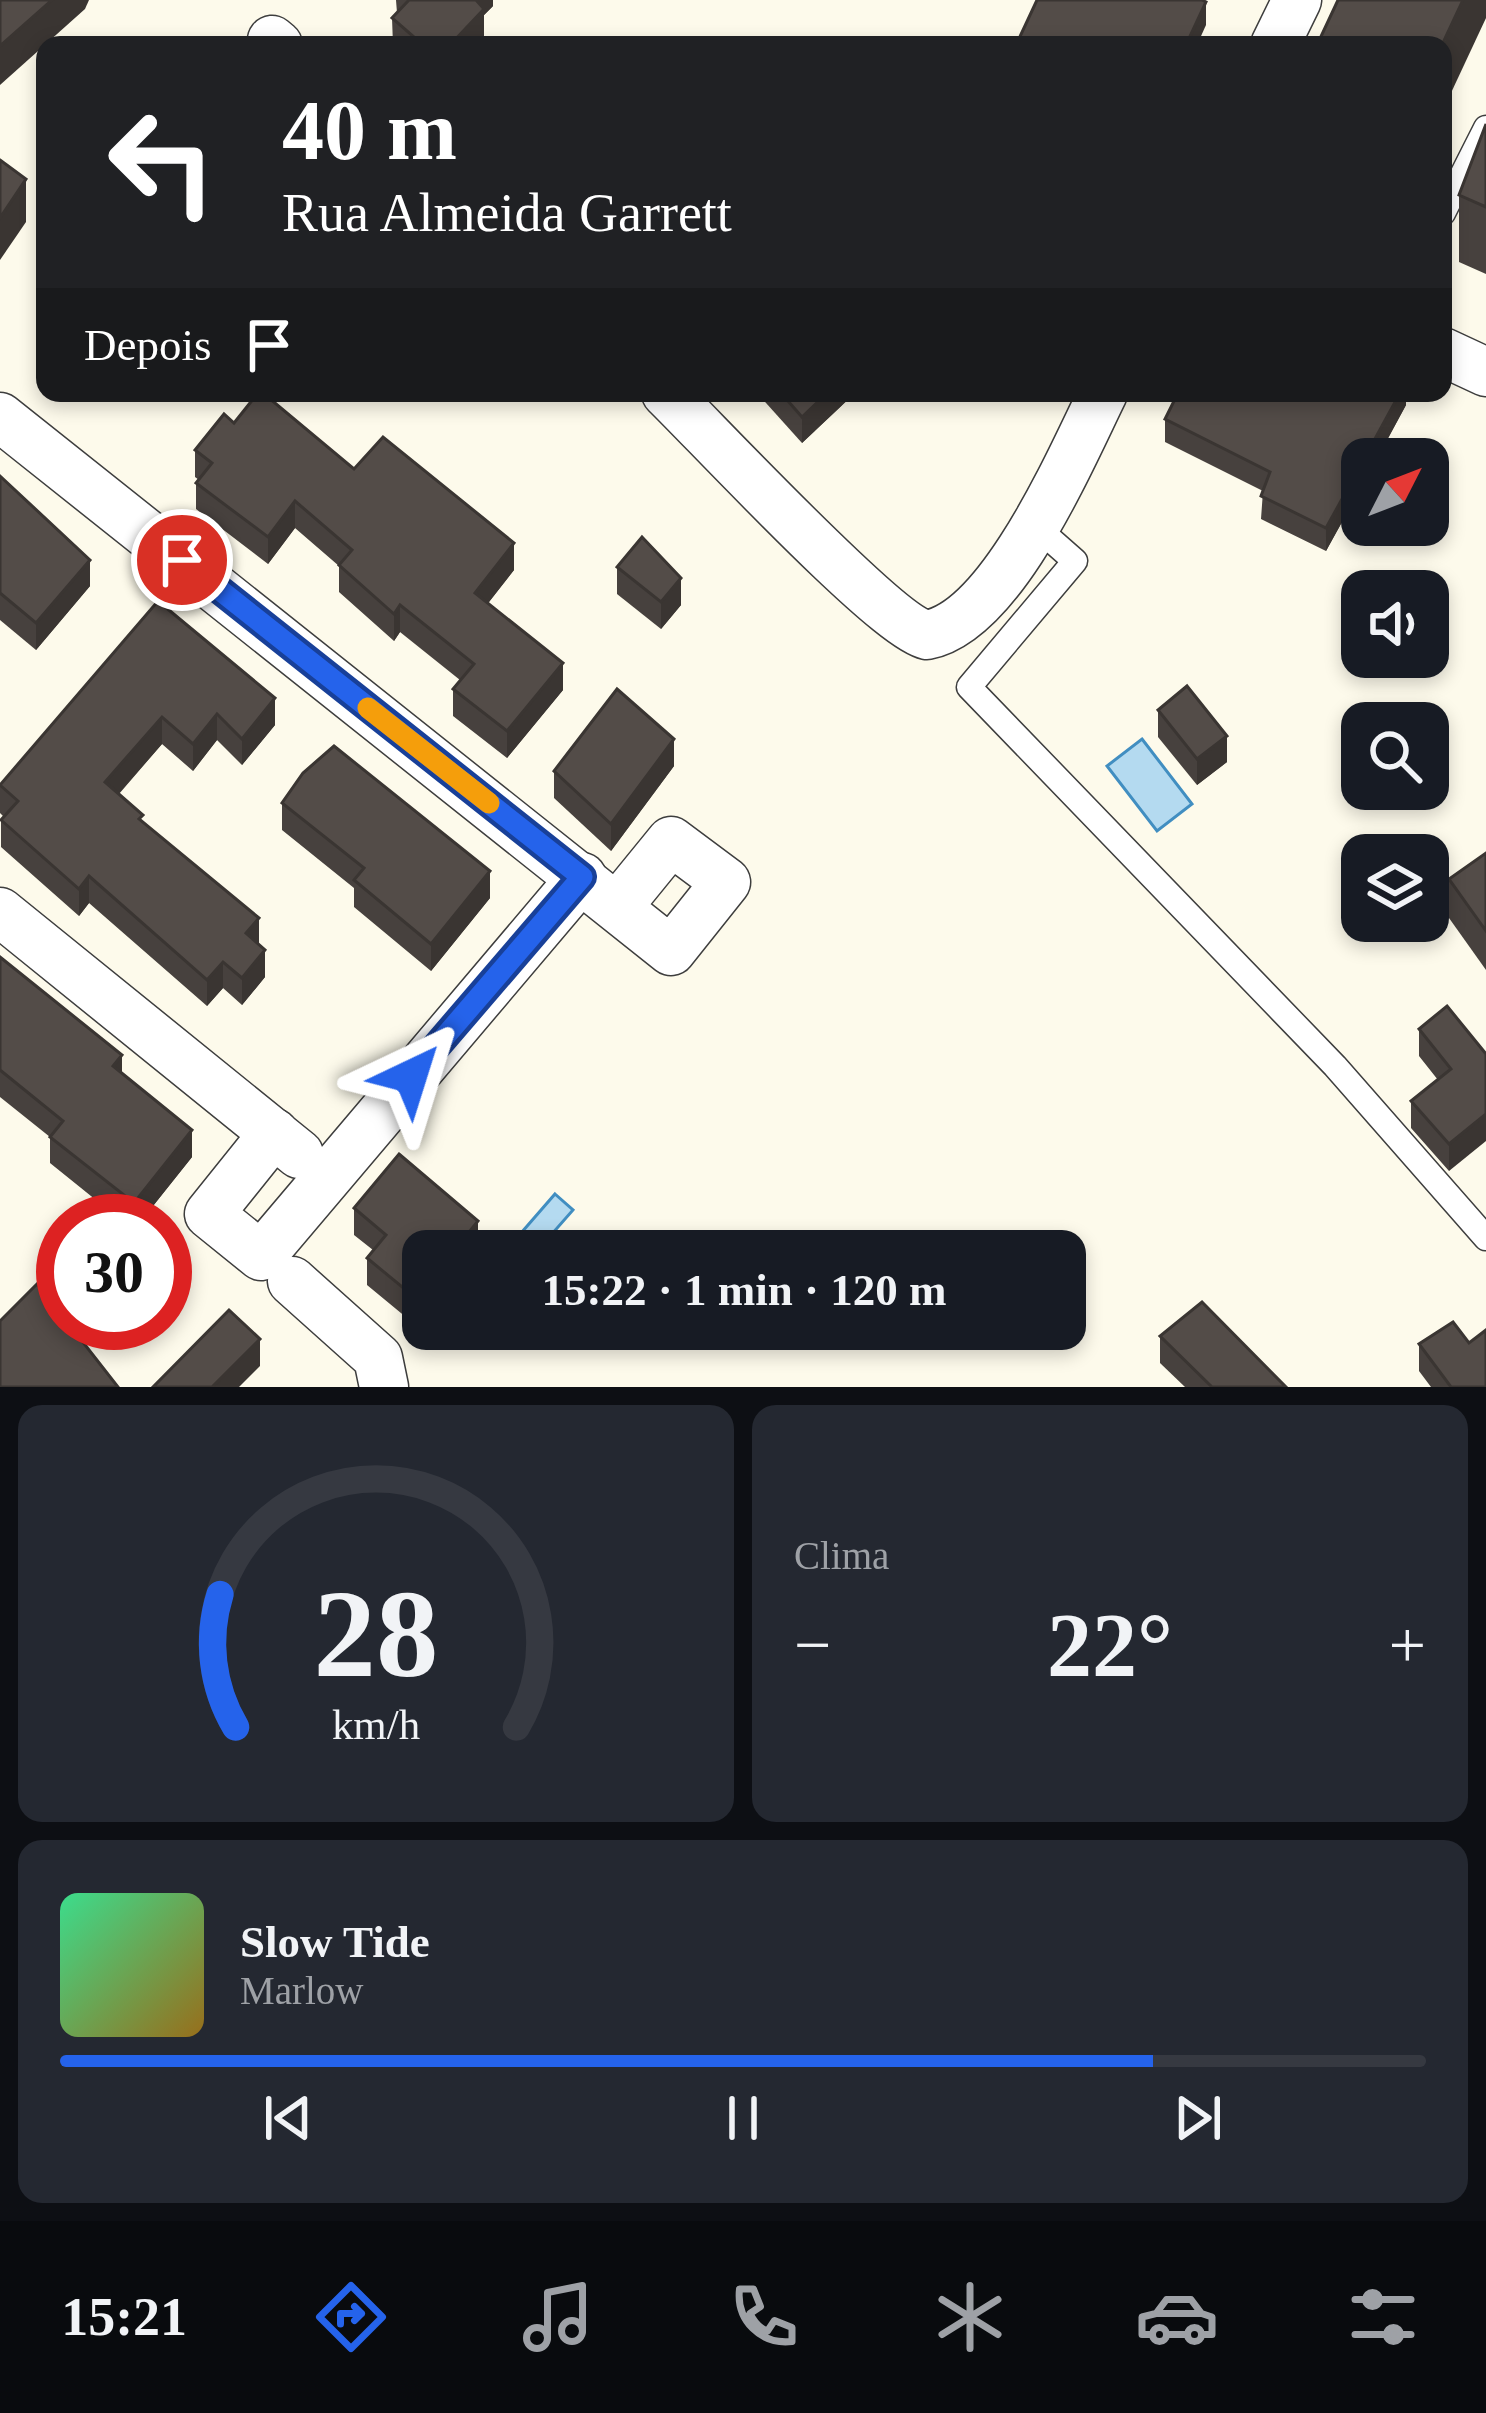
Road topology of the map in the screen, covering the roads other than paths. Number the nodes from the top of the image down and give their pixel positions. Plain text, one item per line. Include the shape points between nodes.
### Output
1 (1297, 0) edge
2 (1279, 36) edge
3 (1486, 128) edge
4 (1452, 195) edge
5 (1452, 356) edge
6 (1486, 371) edge
7 (675, 402) edge
8 (1098, 402) edge
9 (0, 417) edge
10 (1033, 524) junction
11 (0, 912) edge
12 (274, 1133) junction
13 (326, 1175) junction
14 (1486, 1238) edge
15 (276, 1269) junction
16 (384, 1387) edge

1 - 2 street
3 - 4 lane
5 - 6 street
7 - 10 street via 903,623 927,635 954,628 980,604
8 - 10 street
9 - 13 street via 600,891
10 - 14 lane via 1075,561 969,687 1335,1066
11 - 12 street
12 - 13 street
12 - 15 street via 209,1214
13 - 15 street
15 - 16 street via 378,1358

